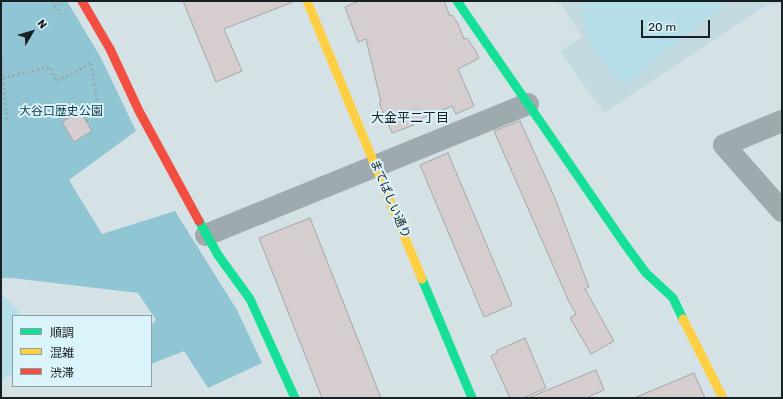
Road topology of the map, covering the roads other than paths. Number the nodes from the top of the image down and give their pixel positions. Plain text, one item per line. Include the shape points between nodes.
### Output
1 (82, 1) edge
2 (307, 1) edge
3 (457, 1) edge
4 (528, 104) junction
5 (782, 121) edge
6 (376, 166) junction
7 (782, 211) edge
8 (206, 235) junction
9 (295, 398) edge
10 (472, 398) edge
11 (723, 398) edge

1 - 8 street via 110,49 139,111
2 - 6 street, まてばしい通り
3 - 4 street
4 - 6 street
4 - 11 street via 646,273 673,298
5 - 7 street via 724,145
6 - 8 street
6 - 10 street, まてばしい通り
8 - 9 street via 250,299

